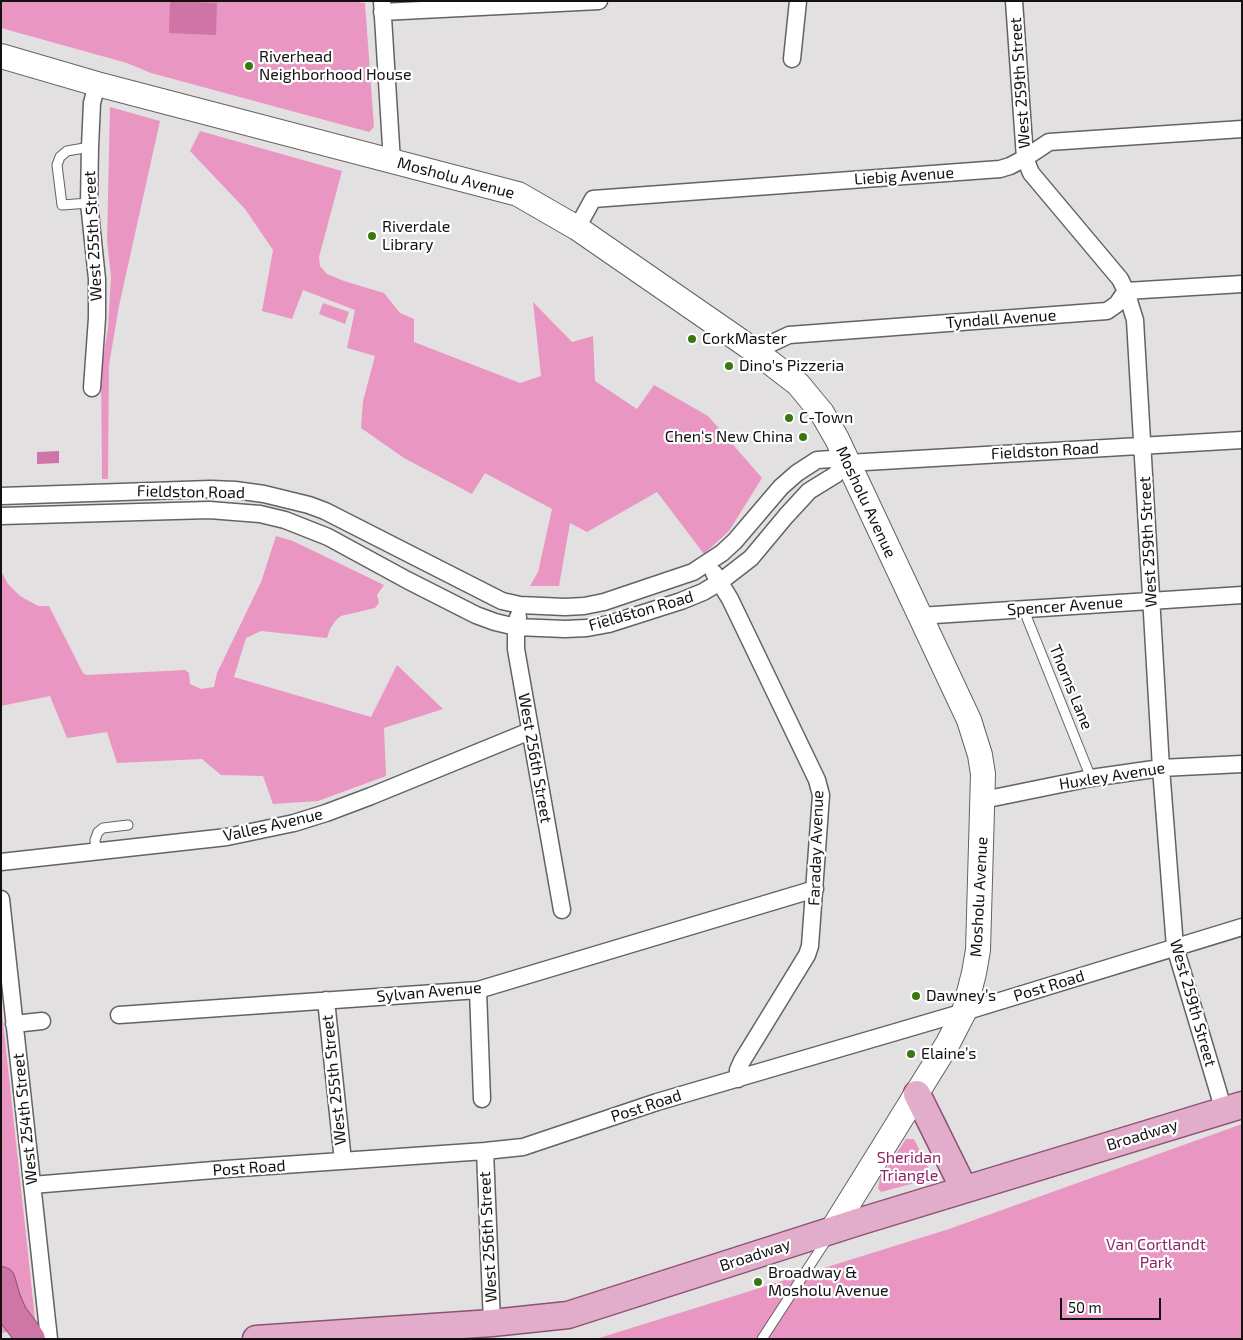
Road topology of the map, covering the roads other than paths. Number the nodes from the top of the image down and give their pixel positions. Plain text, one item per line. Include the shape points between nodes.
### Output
1 (599, 1) edge
2 (798, 1) edge
3 (1014, 1) edge
4 (382, 7) edge
5 (1, 56) edge
6 (792, 59) dead end
7 (97, 84) junction
8 (1242, 129) edge
9 (90, 147) junction
10 (1025, 158) junction
11 (392, 162) junction
12 (89, 203) junction
13 (577, 228) junction
14 (1242, 284) edge
15 (1126, 292) junction
16 (755, 351) junction
17 (92, 388) dead end
18 (1242, 440) edge
19 (1142, 445) junction
20 (848, 463) junction
21 (83, 493) junction
22 (1, 496) edge
23 (326, 511) junction
24 (84, 514) junction
25 (1, 516) edge
26 (315, 531) junction
27 (708, 562) junction
28 (720, 582) junction
29 (1242, 595) edge
30 (1151, 600) junction
31 (520, 605) junction
32 (1023, 608) junction
33 (919, 616) junction
34 (516, 627) junction
35 (530, 731) junction
36 (1242, 764) edge
37 (1161, 768) junction
38 (1091, 778) junction
39 (983, 800) junction
40 (128, 825) dead end
41 (96, 851) junction
42 (1, 862) edge
43 (815, 889) junction
44 (1, 899) edge
45 (562, 910) dead end
46 (1242, 927) edge
47 (1175, 947) junction
48 (478, 990) junction
49 (326, 1000) junction
50 (964, 1012) junction
51 (119, 1015) dead end
52 (42, 1021) dead end
53 (14, 1024) junction
54 (738, 1079) junction
55 (917, 1094) junction
56 (482, 1099) dead end
57 (1233, 1108) edge
58 (484, 1151) junction
59 (343, 1161) junction
60 (32, 1185) junction
61 (964, 1189) junction
62 (832, 1230) junction
63 (1, 1281) edge
64 (492, 1323) junction
65 (31, 1339) edge
66 (49, 1339) edge
67 (256, 1339) edge
68 (762, 1339) edge

1 - 4 street
2 - 6 street
3 - 10 street, West 259th Street
4 - 11 street
5 - 7 street, Mosholu Avenue
7 - 9 street, West 255th Street via 92,103
7 - 11 street, Mosholu Avenue
8 - 10 street, Liebig Avenue via 1048,142
9 - 12 street, West 255th Street
9 - 12 lane via 67,151 57,165 62,205
10 - 13 street, Liebig Avenue via 1000,169 593,199
10 - 15 street, West 259th Street via 1031,172 1120,279
11 - 13 street, Mosholu Avenue via 518,194
12 - 17 street, West 255th Street via 97,279
13 - 16 street, Mosholu Avenue
14 - 15 street
15 - 16 street, Tyndall Avenue via 1107,311 789,335
15 - 19 street, West 259th Street via 1134,320
16 - 20 street, Mosholu Avenue via 812,399
18 - 19 street, Fieldston Road
19 - 20 street, Fieldston Road
19 - 30 street, West 259th Street
20 - 27 street, Fieldston Road via 817,460 798,473 775,494 735,542
20 - 28 street, Fieldston Road via 809,491 751,558
20 - 33 street, Mosholu Avenue
21 - 22 street, Fieldston Road
21 - 23 street, Fieldston Road via 235,490 286,499
21 - 24 street
23 - 26 street
23 - 31 street, Fieldston Road via 486,594
24 - 25 street, Fieldston Road
24 - 26 street, Fieldston Road via 234,511 285,520
26 - 34 street, Fieldston Road via 476,615
27 - 28 street, Faraday Avenue
27 - 31 street, Fieldston Road via 673,580 604,602 584,606
28 - 34 street, Fieldston Road via 681,601 609,624 565,629
28 - 43 street, Faraday Avenue via 820,788
29 - 30 street, Spencer Avenue
30 - 32 street, Spencer Avenue
30 - 37 street, West 259th Street
31 - 34 street, West 256th Street
32 - 33 street, Spencer Avenue
32 - 38 lane, Thorns Lane
33 - 39 street, Mosholu Avenue via 976,739 983,774
34 - 35 street, West 256th Street via 516,649
35 - 41 street, Valles Avenue via 371,796 294,823 227,837
35 - 45 street, West 256th Street
36 - 37 street, Huxley Avenue
37 - 38 street, Huxley Avenue
37 - 47 street, West 259th Street
38 - 39 street, Huxley Avenue
39 - 50 street, Mosholu Avenue via 978,950
40 - 41 lane via 103,828 98,832
41 - 42 street, Valles Avenue
43 - 48 street, Sylvan Avenue
43 - 54 street, Faraday Avenue via 812,938 807,955 742,1062
44 - 53 street, West 254th Street
46 - 47 street, Post Road
47 - 50 street, Post Road
47 - 57 street, West 259th Street
48 - 49 street, Sylvan Avenue
48 - 56 street
49 - 51 street, Sylvan Avenue
49 - 59 street, West 255th Street
50 - 54 street, Post Road
50 - 55 street, Mosholu Avenue
52 - 53 street
53 - 60 street, West 254th Street
54 - 58 street, Post Road via 523,1147
55 - 61 main road
55 - 62 street, Mosholu Avenue
57 - 61 main road, Broadway
58 - 59 street, Post Road
58 - 64 street, West 256th Street
59 - 60 street, Post Road
60 - 66 street, West 254th Street
61 - 62 main road, Broadway
62 - 64 main road, Broadway via 582,1311 542,1319
62 - 68 lane, Mosholu Avenue
63 - 65 highway via 13,1315
64 - 67 main road, Broadway

